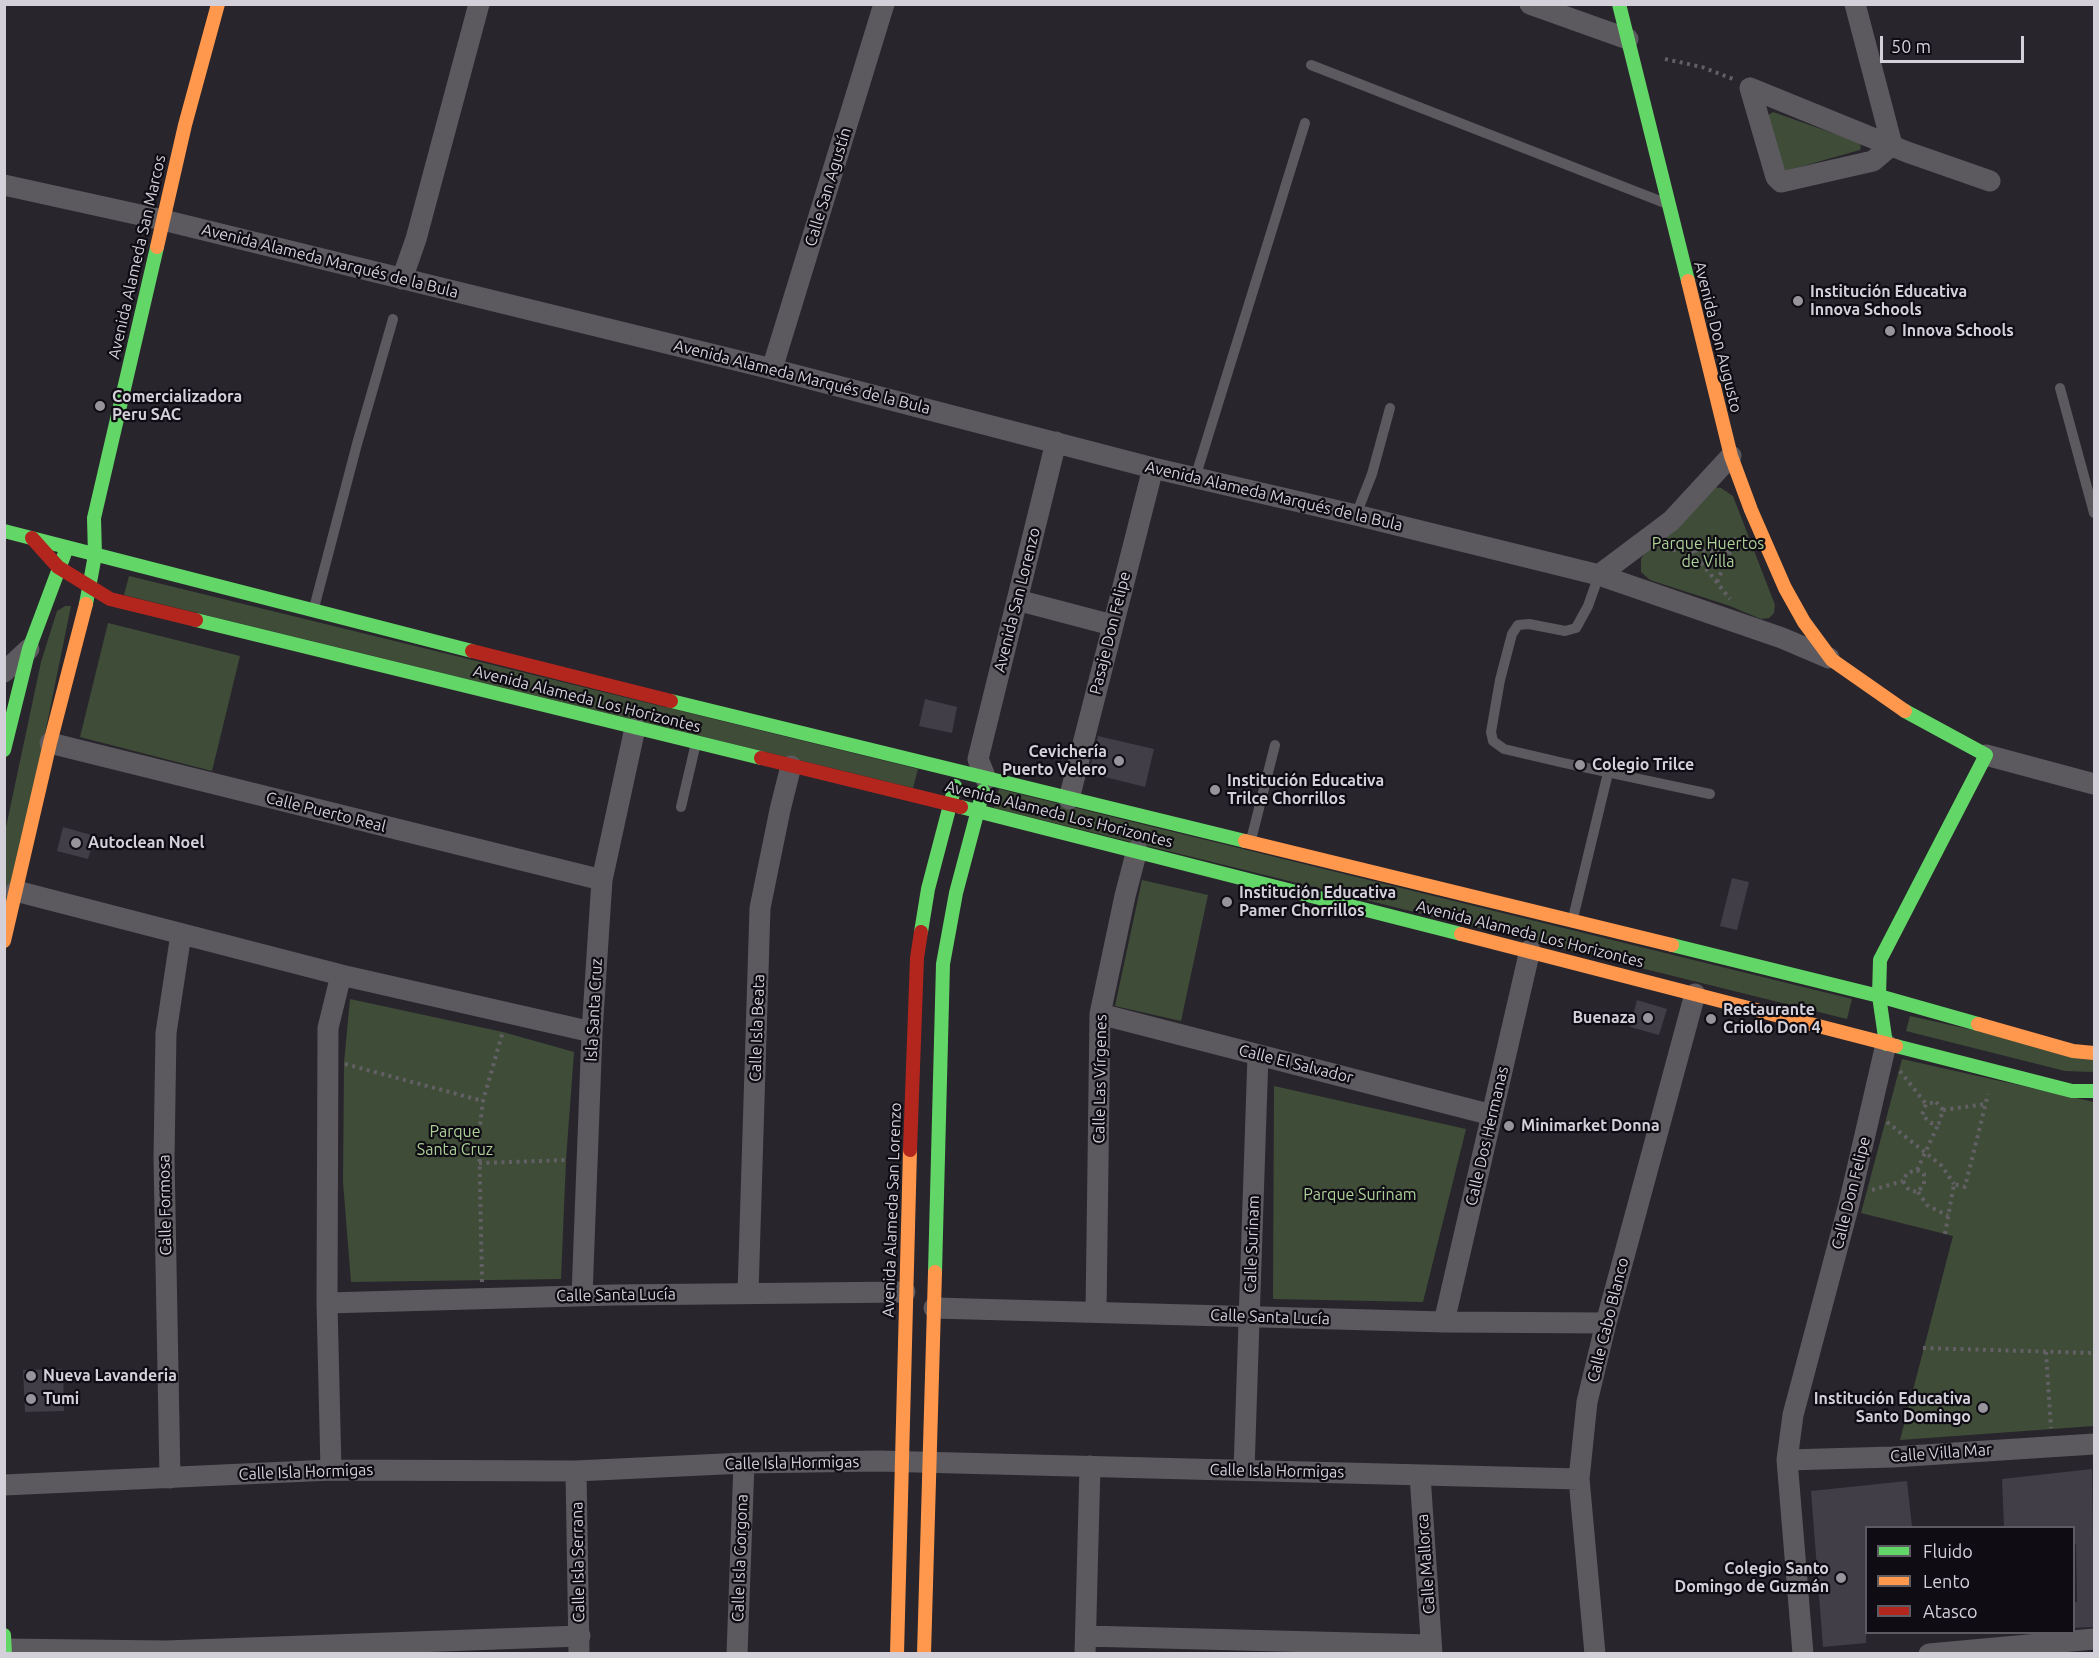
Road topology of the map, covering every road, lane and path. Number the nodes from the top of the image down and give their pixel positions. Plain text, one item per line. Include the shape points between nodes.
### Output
1 (218, 4) edge
2 (479, 4) edge
3 (884, 4) edge
4 (1530, 4) edge
5 (1619, 4) edge
6 (1855, 4) edge
7 (1628, 39) junction
8 (1665, 59) dead end
9 (1311, 65) dead end
10 (1750, 88) junction
11 (1305, 123) dead end
12 (1892, 145) junction
13 (1990, 181) dead end
14 (4, 185) edge
15 (1668, 204) junction
16 (163, 220) junction
17 (402, 279) junction
18 (393, 319) dead end
19 (772, 369) junction
20 (2060, 388) dead end
21 (1390, 408) dead end
22 (1056, 442) junction
23 (1731, 456) junction
24 (1153, 468) junction
25 (1196, 478) junction
26 (2094, 513) edge
27 (1356, 515) junction
28 (94, 518) junction
29 (1741, 527) dead end
30 (4, 531) edge
31 (32, 538) junction
32 (1649, 539) junction
33 (67, 548) junction
34 (1692, 551) junction
35 (1730, 551) junction
36 (96, 555) junction
37 (58, 567) junction
38 (1599, 575) junction
39 (1717, 582) junction
40 (90, 588) junction
41 (1017, 600) junction
42 (1724, 601) dead end
43 (314, 611) junction
44 (1112, 625) junction
45 (29, 649) junction
46 (1832, 660) junction
47 (4, 672) edge
48 (635, 728) junction
49 (50, 743) junction
50 (696, 743) junction
51 (1275, 745) dead end
52 (4, 750) edge
53 (1986, 755) junction
54 (978, 759) junction
55 (791, 766) junction
56 (959, 772) junction
57 (1608, 773) junction
58 (986, 779) junction
59 (2094, 784) edge
60 (1710, 794) dead end
61 (1069, 799) junction
62 (950, 804) junction
63 (681, 807) dead end
64 (977, 811) junction
65 (1251, 843) junction
66 (1137, 850) junction
67 (602, 880) junction
68 (16, 891) junction
69 (1572, 922) junction
70 (181, 934) junction
71 (4, 941) edge
72 (1530, 950) junction
73 (341, 975) junction
74 (1695, 994) junction
75 (1880, 996) junction
76 (507, 1013) junction
77 (1100, 1014) junction
78 (592, 1032) junction
79 (1884, 1053) junction
80 (2094, 1053) edge
81 (1258, 1055) junction
82 (343, 1063) dead end
83 (2094, 1091) edge
84 (1989, 1092) dead end
85 (483, 1101) junction
86 (1926, 1104) junction
87 (1986, 1104) junction
88 (1943, 1110) junction
89 (1492, 1115) junction
90 (1887, 1122) dead end
91 (1939, 1123) junction
92 (1926, 1151) junction
93 (587, 1162) junction
94 (479, 1163) junction
95 (1917, 1170) junction
96 (1903, 1181) junction
97 (1953, 1184) junction
98 (1866, 1192) dead end
99 (1918, 1192) junction
100 (1948, 1216) junction
101 (1945, 1234) dead end
102 (905, 1292) junction
103 (748, 1293) junction
104 (582, 1296) junction
105 (485, 1299) junction
106 (327, 1303) junction
107 (933, 1308) junction
108 (1096, 1312) junction
109 (1249, 1316) junction
110 (1444, 1322) junction
111 (1606, 1323) junction
112 (1923, 1348) dead end
113 (2046, 1352) junction
114 (2094, 1353) edge
115 (2051, 1429) dead end
116 (2094, 1444) edge
117 (1787, 1461) junction
118 (903, 1462) junction
119 (929, 1462) junction
120 (744, 1463) junction
121 (1090, 1466) junction
122 (331, 1470) junction
123 (1244, 1470) junction
124 (576, 1471) junction
125 (1420, 1475) junction
126 (170, 1478) junction
127 (1579, 1479) junction
128 (4, 1485) edge
129 (4, 1635) edge
130 (2094, 1639) edge
131 (579, 1645) edge
132 (1085, 1645) edge
133 (1267, 1647) edge
134 (331, 1649) edge
135 (1431, 1649) edge
136 (5, 1651) edge
137 (166, 1652) edge
138 (737, 1653) edge
139 (897, 1653) edge
140 (924, 1653) edge
141 (1595, 1653) edge
142 (1803, 1653) edge
143 (1929, 1653) edge

1 - 16 main road, Avenida Alameda San Marcos
2 - 17 street
3 - 19 street, Calle San Agustín
4 - 7 street
5 - 7 main road, Avenida Don Augusto
6 - 12 street
7 - 15 main road, Avenida Don Augusto
8 - 10 path via 1702,67
9 - 15 lane
10 - 12 street
10 - 12 street via 1776,177 1781,182 1873,161
11 - 25 lane
12 - 13 street
14 - 16 street, Avenida Alameda Marqués de la Bula
15 - 23 main road, Avenida Don Augusto
16 - 17 street, Avenida Alameda Marqués de la Bula
16 - 28 main road, Avenida Alameda San Marcos
17 - 19 street, Avenida Alameda Marqués de la Bula
18 - 43 lane
19 - 22 street, Avenida Alameda Marqués de la Bula
20 - 26 lane
21 - 27 lane
22 - 24 street, Avenida Alameda Marqués de la Bula
22 - 41 street, Avenida San Lorenzo
23 - 32 street via 1684,508
23 - 46 main road, Avenida Don Augusto via 1785,588
24 - 25 street, Avenida Alameda Marqués de la Bula
24 - 44 street, Pasaje Don Felipe
25 - 27 street, Avenida Alameda Marqués de la Bula
27 - 38 street, Avenida Alameda Marqués de la Bula
28 - 33 main road, Avenida Alameda San Marcos
28 - 36 main road, Avenida Alameda San Marcos
29 - 35 path
30 - 31 main road, Avenida Alameda Los Horizontes
31 - 33 main road, Avenida Alameda Los Horizontes
31 - 37 main road, Avenida Alameda Los Horizontes
32 - 34 path via 1652,550
32 - 38 street
33 - 36 main road, Avenida Alameda Los Horizontes
33 - 37 main road, Avenida Alameda San Marcos
34 - 35 path
34 - 39 path
35 - 39 path
36 - 40 main road, Avenida Alameda San Marcos
36 - 43 main road, Avenida Alameda Los Horizontes
37 - 40 main road, Avenida Alameda Los Horizontes
37 - 45 main road, Avenida Alameda San Marcos
38 - 46 street, Avenida Alameda Marqués de la Bula via 1782,638
38 - 57 lane via 1576,628 1565,631 1518,625 1500,680 1491,732 1493,741 1504,749
39 - 42 path via 1734,604
40 - 48 main road, Avenida Alameda Los Horizontes via 110,599
40 - 49 main road, Avenida Alameda San Marcos
41 - 44 street
41 - 54 street, Avenida San Lorenzo
43 - 56 main road, Avenida Alameda Los Horizontes
44 - 61 street, Pasaje Don Felipe
45 - 47 street
45 - 52 main road, Avenida Alameda San Marcos
46 - 53 main road, Avenida Alameda Marqués de la Bula via 1898,707
48 - 50 main road, Avenida Alameda Los Horizontes
48 - 67 street, Isla Santa Cruz
49 - 67 street, Calle Puerto Real
49 - 68 main road, Avenida Alameda San Marcos
50 - 55 main road, Avenida Alameda Los Horizontes
50 - 63 lane
51 - 65 lane
53 - 59 street, Avenida Alameda Marqués de la Bula
53 - 75 main road, Calle Don Felipe via 1880,960
54 - 56 street
54 - 58 street
55 - 62 main road, Avenida Alameda Los Horizontes
55 - 103 street, Calle Isla Beata via 760,908
56 - 58 main road, Avenida Alameda Los Horizontes
56 - 62 main road, Avenida Alameda San Lorenzo
57 - 60 lane
57 - 69 lane
58 - 61 main road, Avenida Alameda Los Horizontes
58 - 64 main road
61 - 65 main road, Avenida Alameda Los Horizontes
62 - 64 main road, Avenida Alameda Los Horizontes
62 - 102 main road, Avenida Alameda San Lorenzo via 928,889 917,958
64 - 66 main road, Avenida Alameda Los Horizontes
64 - 107 main road via 943,964
65 - 69 main road, Avenida Alameda Los Horizontes
66 - 72 main road, Avenida Alameda Los Horizontes
66 - 77 street, Calle Las Vírgenes
67 - 78 street, Isla Santa Cruz
68 - 70 street
68 - 71 main road, Avenida Alameda San Marcos
69 - 75 main road, Avenida Alameda Los Horizontes
70 - 73 street
70 - 126 street, Calle Formosa via 166,1033 164,1158
72 - 74 main road, Avenida Alameda Los Horizontes
72 - 89 street, Calle Dos Hermanas
73 - 76 street
73 - 106 street via 328,1028
74 - 79 main road, Avenida Alameda Los Horizontes
74 - 111 street, Calle Cabo Blanco
75 - 79 main road, Calle Don Felipe
75 - 80 main road, Avenida Alameda Los Horizontes via 2073,1051
76 - 78 street
76 - 85 path
77 - 81 street, Calle El Salvador
77 - 108 street, Calle Las Vírgenes
78 - 93 street, Isla Santa Cruz
79 - 83 main road, Avenida Alameda Los Horizontes
79 - 86 path
79 - 117 street, Calle Don Felipe via 1793,1415
81 - 89 street, Calle El Salvador
81 - 109 street, Calle Surinam
82 - 85 path
84 - 87 path
85 - 94 path
86 - 88 path via 1936,1102
86 - 91 path via 1922,1115 1930,1124
87 - 88 path
87 - 97 path via 1965,1187
88 - 91 path
89 - 110 street, Calle Dos Hermanas
90 - 92 path
91 - 92 path
92 - 95 path
92 - 97 path
93 - 94 path
93 - 104 street, Isla Santa Cruz
94 - 105 path
95 - 96 path via 1906,1173
95 - 99 path via 1924,1174 1924,1184
96 - 98 path
96 - 99 path via 1909,1190
97 - 100 path
99 - 100 path via 1927,1205
100 - 101 path
102 - 103 street, Calle Santa Lucía
102 - 118 main road, Avenida Alameda San Lorenzo
103 - 104 street, Calle Santa Lucía
104 - 105 street, Calle Santa Lucía
105 - 106 street, Calle Santa Lucía
106 - 122 street
107 - 108 street, Calle Santa Lucía
107 - 119 main road
108 - 109 street, Calle Santa Lucía
109 - 110 street, Calle Santa Lucía
109 - 123 street, Calle Surinam
110 - 111 street, Calle Santa Lucía
111 - 127 street, Calle Cabo Blanco via 1587,1402
112 - 113 path
113 - 114 path
113 - 115 path
116 - 117 street, Calle Villa Mar
117 - 142 street, Calle Don Felipe
118 - 119 street, Calle Isla Hormigas
118 - 120 street, Calle Isla Hormigas
118 - 139 main road, Avenida Alameda San Lorenzo
119 - 121 street, Calle Isla Hormigas
119 - 140 main road
120 - 124 street, Calle Isla Hormigas
120 - 138 street, Calle Isla Gorgona
121 - 123 street, Calle Isla Hormigas
121 - 132 street
122 - 124 street, Calle Isla Hormigas
122 - 126 street, Calle Isla Hormigas
123 - 125 street, Calle Isla Hormigas
124 - 131 street, Calle Isla Serrana
125 - 127 street, Calle Isla Hormigas
125 - 135 street, Calle Mallorca
126 - 128 street, Calle Isla Hormigas
127 - 141 street, Calle Cabo Blanco
129 - 136 main road
130 - 143 street
131 - 134 street
132 - 133 street
133 - 135 street
134 - 137 street
136 - 137 street

